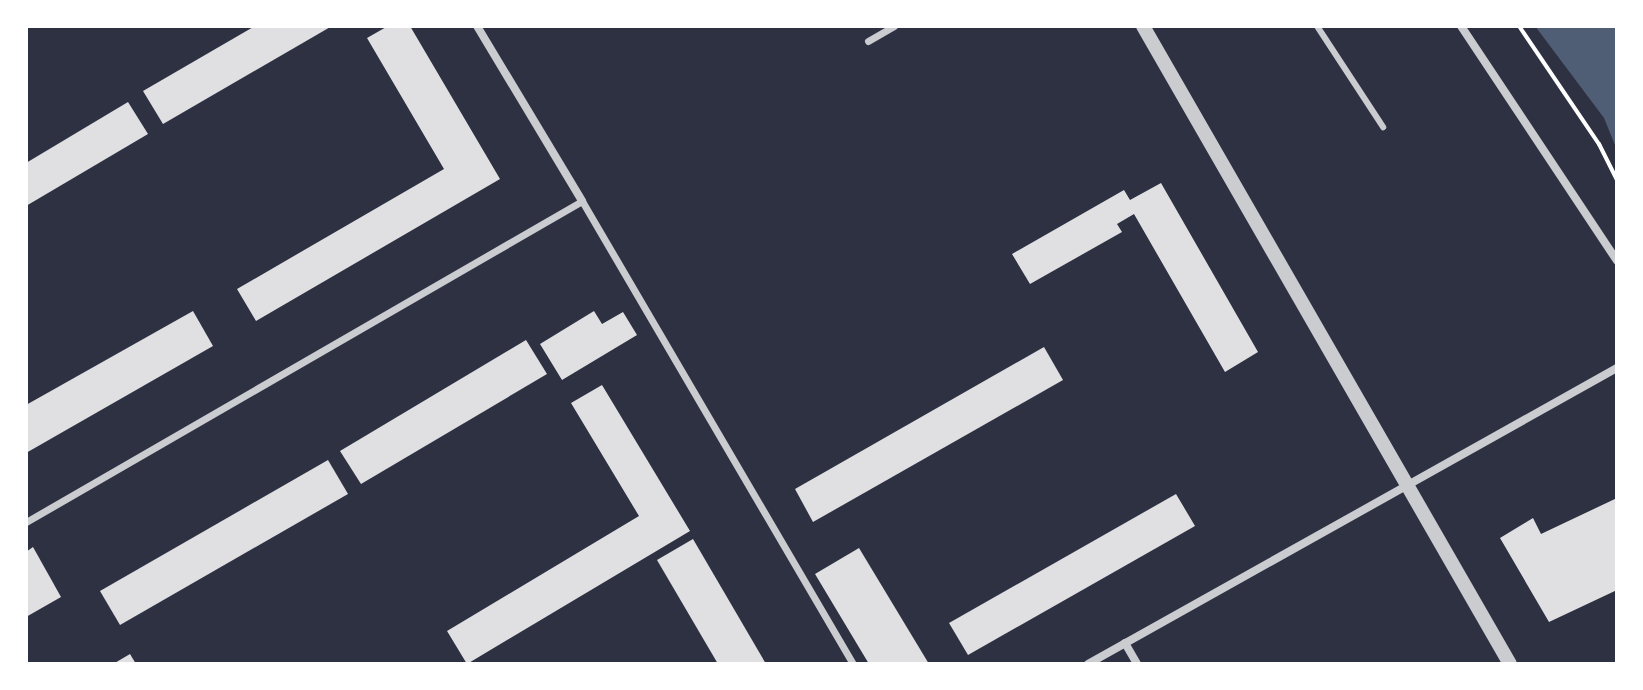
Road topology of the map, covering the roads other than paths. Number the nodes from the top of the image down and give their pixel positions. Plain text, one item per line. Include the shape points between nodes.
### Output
1 (477, 26) edge
2 (894, 26) edge
3 (1143, 26) edge
4 (1317, 26) edge
5 (1461, 26) edge
6 (868, 41) dead end
7 (1383, 127) dead end
8 (582, 201) junction
9 (1617, 261) edge
10 (1617, 368) edge
11 (1407, 488) junction
12 (26, 522) edge
13 (1125, 643) junction
14 (853, 664) edge
15 (1088, 664) edge
16 (1137, 664) edge
17 (1510, 664) edge

1 - 8 street
2 - 6 street
3 - 11 street
4 - 7 lane
5 - 9 street
8 - 12 street
8 - 14 street
10 - 11 street
11 - 13 street
11 - 17 street
13 - 15 street
13 - 16 street

